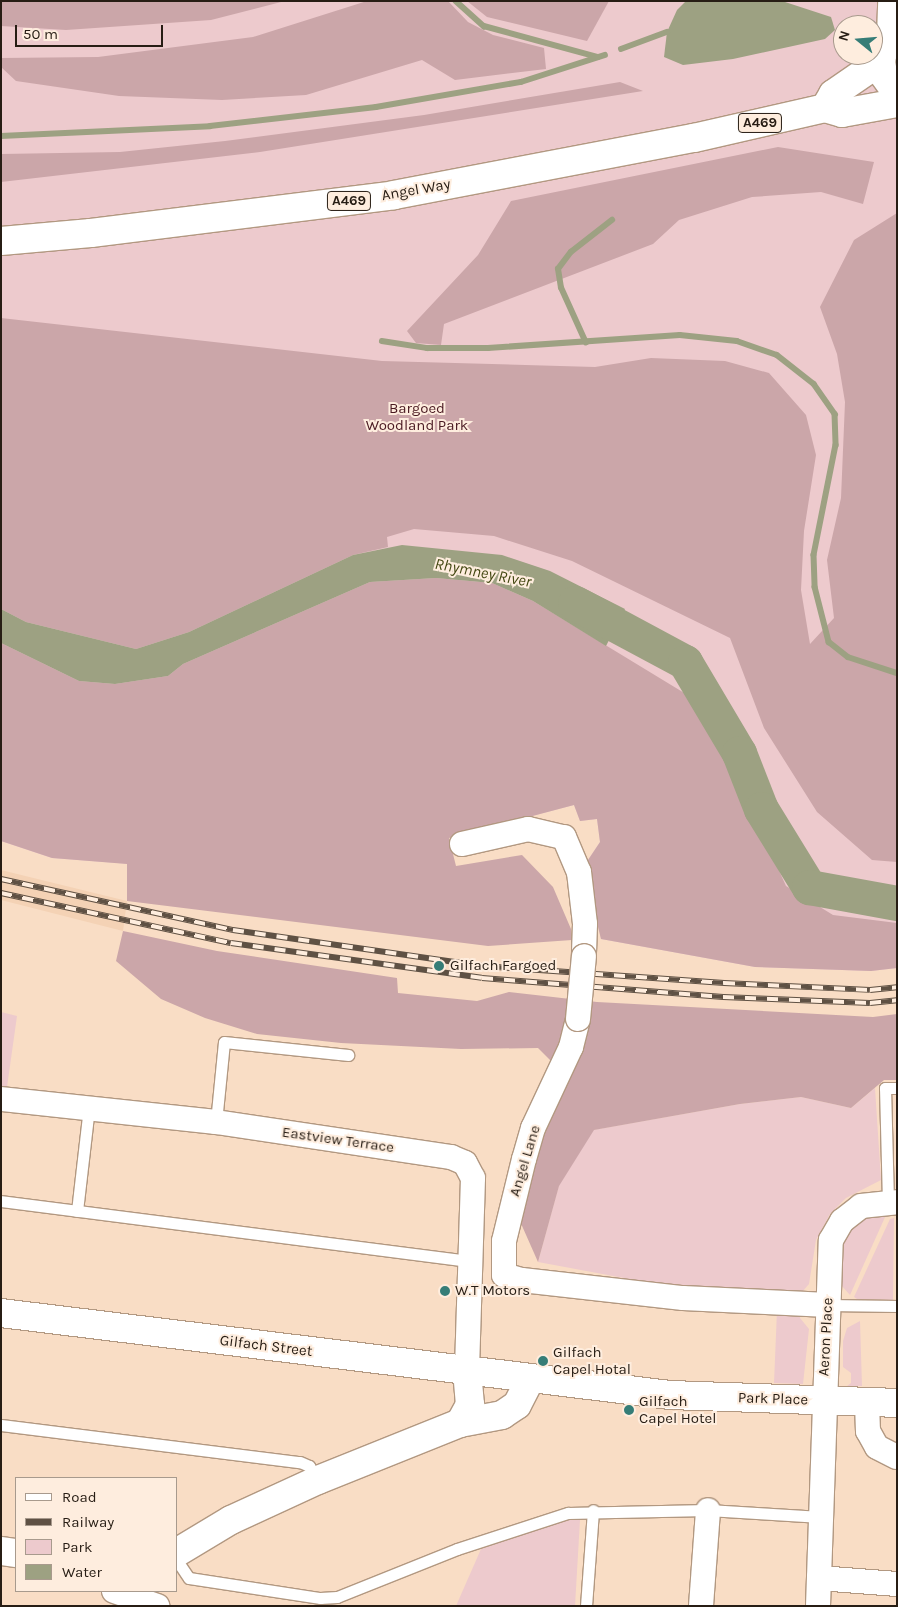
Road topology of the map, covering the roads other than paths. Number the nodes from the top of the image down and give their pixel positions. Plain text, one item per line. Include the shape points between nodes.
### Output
1 (892, 1) edge
2 (894, 34) edge
3 (883, 52) edge
4 (875, 65) edge
5 (882, 65) edge
6 (897, 93) edge
7 (897, 103) edge
8 (825, 108) junction
9 (1, 241) edge
10 (462, 844) dead end
11 (348, 1055) dead end
12 (897, 1088) edge
13 (1, 1099) edge
14 (89, 1108) junction
15 (216, 1122) junction
16 (1, 1201) edge
17 (892, 1202) edge
18 (77, 1211) junction
19 (471, 1261) junction
20 (828, 1305) junction
21 (897, 1306) edge
22 (1, 1313) edge
23 (467, 1371) junction
24 (530, 1380) junction
25 (823, 1400) junction
26 (867, 1403) junction
27 (897, 1403) edge
28 (460, 1423) junction
29 (1, 1425) edge
30 (897, 1457) edge
31 (318, 1480) junction
32 (593, 1510) junction
33 (708, 1510) junction
34 (821, 1517) junction
35 (1, 1551) edge
36 (178, 1552) edge
37 (15, 1553) edge
38 (178, 1562) edge
39 (819, 1578) junction
40 (897, 1584) edge
41 (117, 1592) edge
42 (152, 1605) edge
43 (586, 1606) edge
44 (700, 1606) edge
45 (818, 1606) edge

1 - 2 street
2 - 3 street
4 - 8 street via 833,94
5 - 6 street via 883,74
7 - 8 street, Angel Way / A469 via 842,113
8 - 9 street, Angel Way / A469 via 694,138 394,195 91,233
10 - 20 street, Angel Lane, bridge via 528,829 564,837 579,872 585,924 578,1019 570,1047 527,1150 504,1241 504,1275 522,1280 683,1298
11 - 15 lane via 224,1042
12 - 17 lane via 885,1088
13 - 14 street, Eastview Terrace
14 - 15 street, Eastview Terrace
14 - 18 lane
15 - 19 street, Eastview Terrace via 451,1157 464,1163 473,1178
16 - 18 lane
17 - 20 street, Aeron Place via 861,1206 842,1221 831,1240
18 - 19 lane
19 - 23 street, Eastview Terrace
20 - 21 lane
20 - 25 street, Aeron Place
22 - 23 street, Gilfach Street
23 - 24 street, Gilfach Street
23 - 28 street via 470,1405
24 - 25 street, Park Place via 670,1395
24 - 28 street via 518,1405 502,1415
25 - 26 street, Park Place
25 - 34 street, Aeron Place
26 - 27 street, Park Place
26 - 30 street via 868,1431 877,1447
28 - 31 street
29 - 31 lane via 300,1462 309,1466
31 - 36 street via 231,1520
32 - 33 lane
32 - 38 lane via 568,1513 457,1549 337,1597 320,1598 189,1578
32 - 43 lane
33 - 34 lane
33 - 44 street
34 - 39 street, Aeron Place
35 - 37 street
39 - 40 street
39 - 45 street, Aeron Place
41 - 42 street

